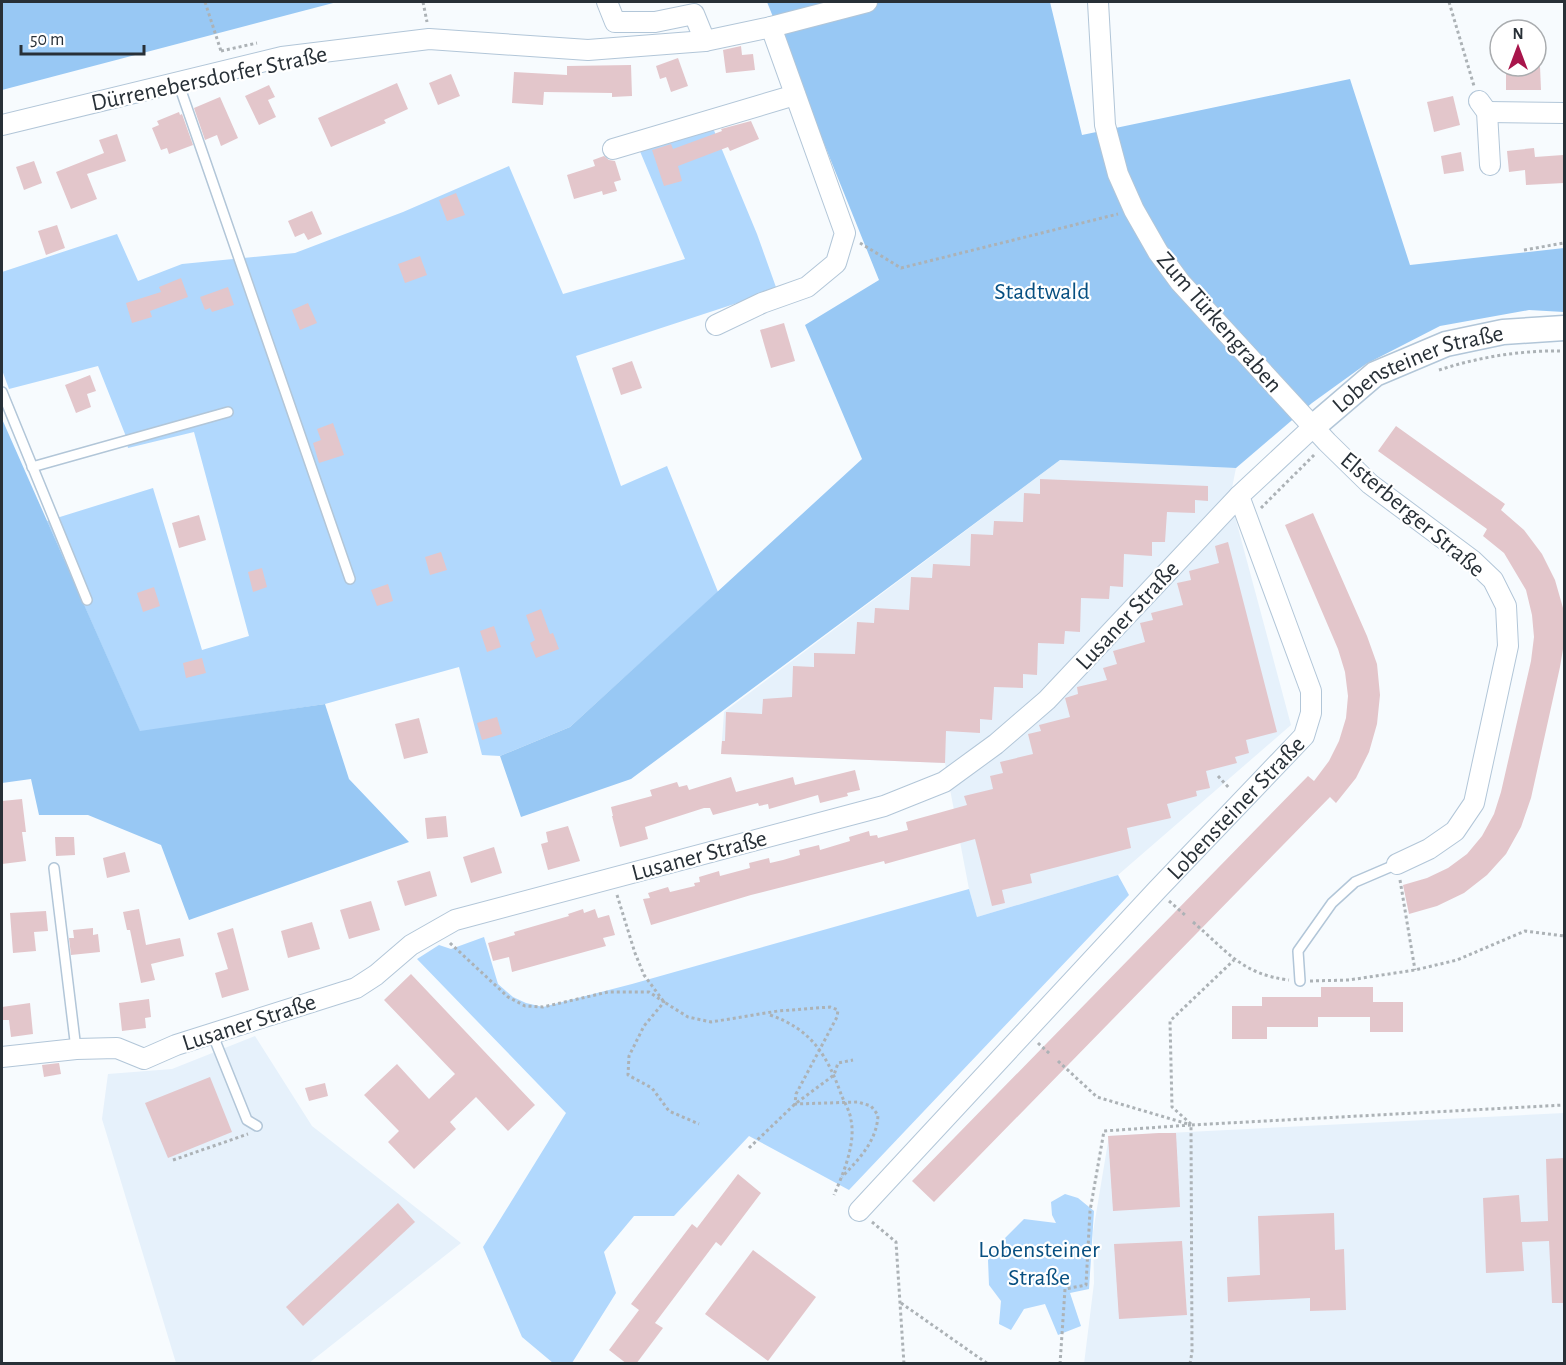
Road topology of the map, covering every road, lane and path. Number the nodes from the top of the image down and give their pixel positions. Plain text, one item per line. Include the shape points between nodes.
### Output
1 (205, 2) edge
2 (423, 2) edge
3 (607, 2) edge
4 (867, 2) edge
5 (1098, 2) edge
6 (1449, 2) edge
7 (427, 22) dead end
8 (771, 27) junction
9 (705, 41) junction
10 (221, 51) dead end
11 (178, 82) junction
12 (795, 95) junction
13 (1480, 101) junction
14 (1564, 113) edge
15 (2, 125) edge
16 (613, 149) dead end
17 (1490, 165) dead end
18 (1134, 210) junction
19 (845, 233) junction
20 (1564, 243) edge
21 (1524, 250) dead end
22 (716, 325) dead end
23 (1564, 328) edge
24 (1564, 351) edge
25 (1430, 373) dead end
26 (2, 392) edge
27 (228, 412) dead end
28 (1320, 434) junction
29 (32, 467) junction
30 (1239, 496) junction
31 (1249, 520) junction
32 (350, 579) dead end
33 (87, 600) dead end
34 (1218, 776) dead end
35 (1230, 789) dead end
36 (1397, 864) junction
37 (54, 868) dead end
38 (613, 879) junction
39 (1193, 922) dead end
40 (436, 929) junction
41 (1564, 936) edge
42 (1234, 960) junction
43 (1415, 970) junction
44 (1300, 981) junction
45 (664, 1002) junction
46 (769, 1014) junction
47 (212, 1033) junction
48 (76, 1049) junction
49 (820, 1049) junction
50 (2, 1057) edge
51 (853, 1060) dead end
52 (1058, 1061) dead end
53 (834, 1075) junction
54 (844, 1103) junction
55 (795, 1104) junction
56 (1564, 1105) edge
57 (699, 1124) dead end
58 (1191, 1125) junction
59 (257, 1126) dead end
60 (246, 1135) dead end
61 (749, 1148) dead end
62 (173, 1160) dead end
63 (842, 1177) junction
64 (834, 1195) dead end
65 (859, 1211) joint
66 (900, 1302) junction
67 (904, 1364) edge
68 (988, 1364) edge
69 (1060, 1364) edge
70 (1190, 1364) edge

1 - 10 path
2 - 7 path
3 - 9 street via 615,22 655,22 694,14
4 - 8 street, Dürrenebersdorfer Straße
5 - 18 street, Zum Türkengraben via 1105,125 1118,174
6 - 13 path
8 - 9 street, Dürrenebersdorfer Straße
8 - 12 street
9 - 11 street, Dürrenebersdorfer Straße via 588,50 429,39 282,57
11 - 15 street, Dürrenebersdorfer Straße
11 - 32 lane
12 - 16 street
12 - 19 street
13 - 14 street
13 - 17 street
18 - 19 path via 901,268
18 - 28 street, Zum Türkengraben via 1180,282
19 - 22 street via 836,263 807,287
20 - 21 path
23 - 28 street, Lobensteiner Straße via 1503,332 1446,344 1376,374
24 - 25 path via 1510,354
26 - 29 lane
27 - 29 lane
28 - 30 street, Lobensteiner Straße
28 - 31 path
28 - 36 street, Elsterberger Straße via 1370,484 1472,560 1493,580 1506,606 1508,646 1474,803 1455,831 1430,849
29 - 33 lane
30 - 31 street, Lobensteiner Straße
30 - 38 street, Lusaner Straße via 1047,700 944,782 884,806
31 - 65 street, Lobensteiner Straße via 1311,691 1311,713 1304,736
34 - 35 path
36 - 43 path
36 - 44 lane, Elsterberger Straße via 1355,882 1332,903 1298,951
37 - 48 lane
38 - 40 street, Lusaner Straße via 456,920
38 - 45 path via 635,954 644,975
39 - 42 path
40 - 45 path via 508,997 525,1006 543,1007 608,992 649,992
40 - 47 street, Lusaner Straße via 356,988
41 - 43 path via 1525,931 1457,960
42 - 44 path via 1249,970
42 - 58 path via 1170,1021 1172,1107
43 - 44 path via 1349,980
45 - 46 path via 688,1017 711,1022
45 - 57 path via 644,1026 629,1056 628,1075 652,1088 669,1111
46 - 49 path via 785,1020
46 - 49 path via 820,1008 838,1010
47 - 48 street, Lusaner Straße via 144,1059 117,1048
47 - 59 lane via 247,1120
48 - 50 street, Lusaner Straße
49 - 53 path
49 - 55 path via 796,1094
51 - 53 path via 838,1063
52 - 58 path via 1097,1097
53 - 54 path
53 - 55 path
54 - 55 path
54 - 63 path via 851,1119 851,1136
54 - 63 path via 858,1102 871,1107 878,1115 878,1129 862,1156
55 - 61 path
56 - 58 path
58 - 69 path via 1104,1131 1090,1211 1086,1285 1065,1289
58 - 70 path
60 - 62 path
63 - 64 path
65 - 66 path via 896,1242
66 - 67 path
66 - 68 path

